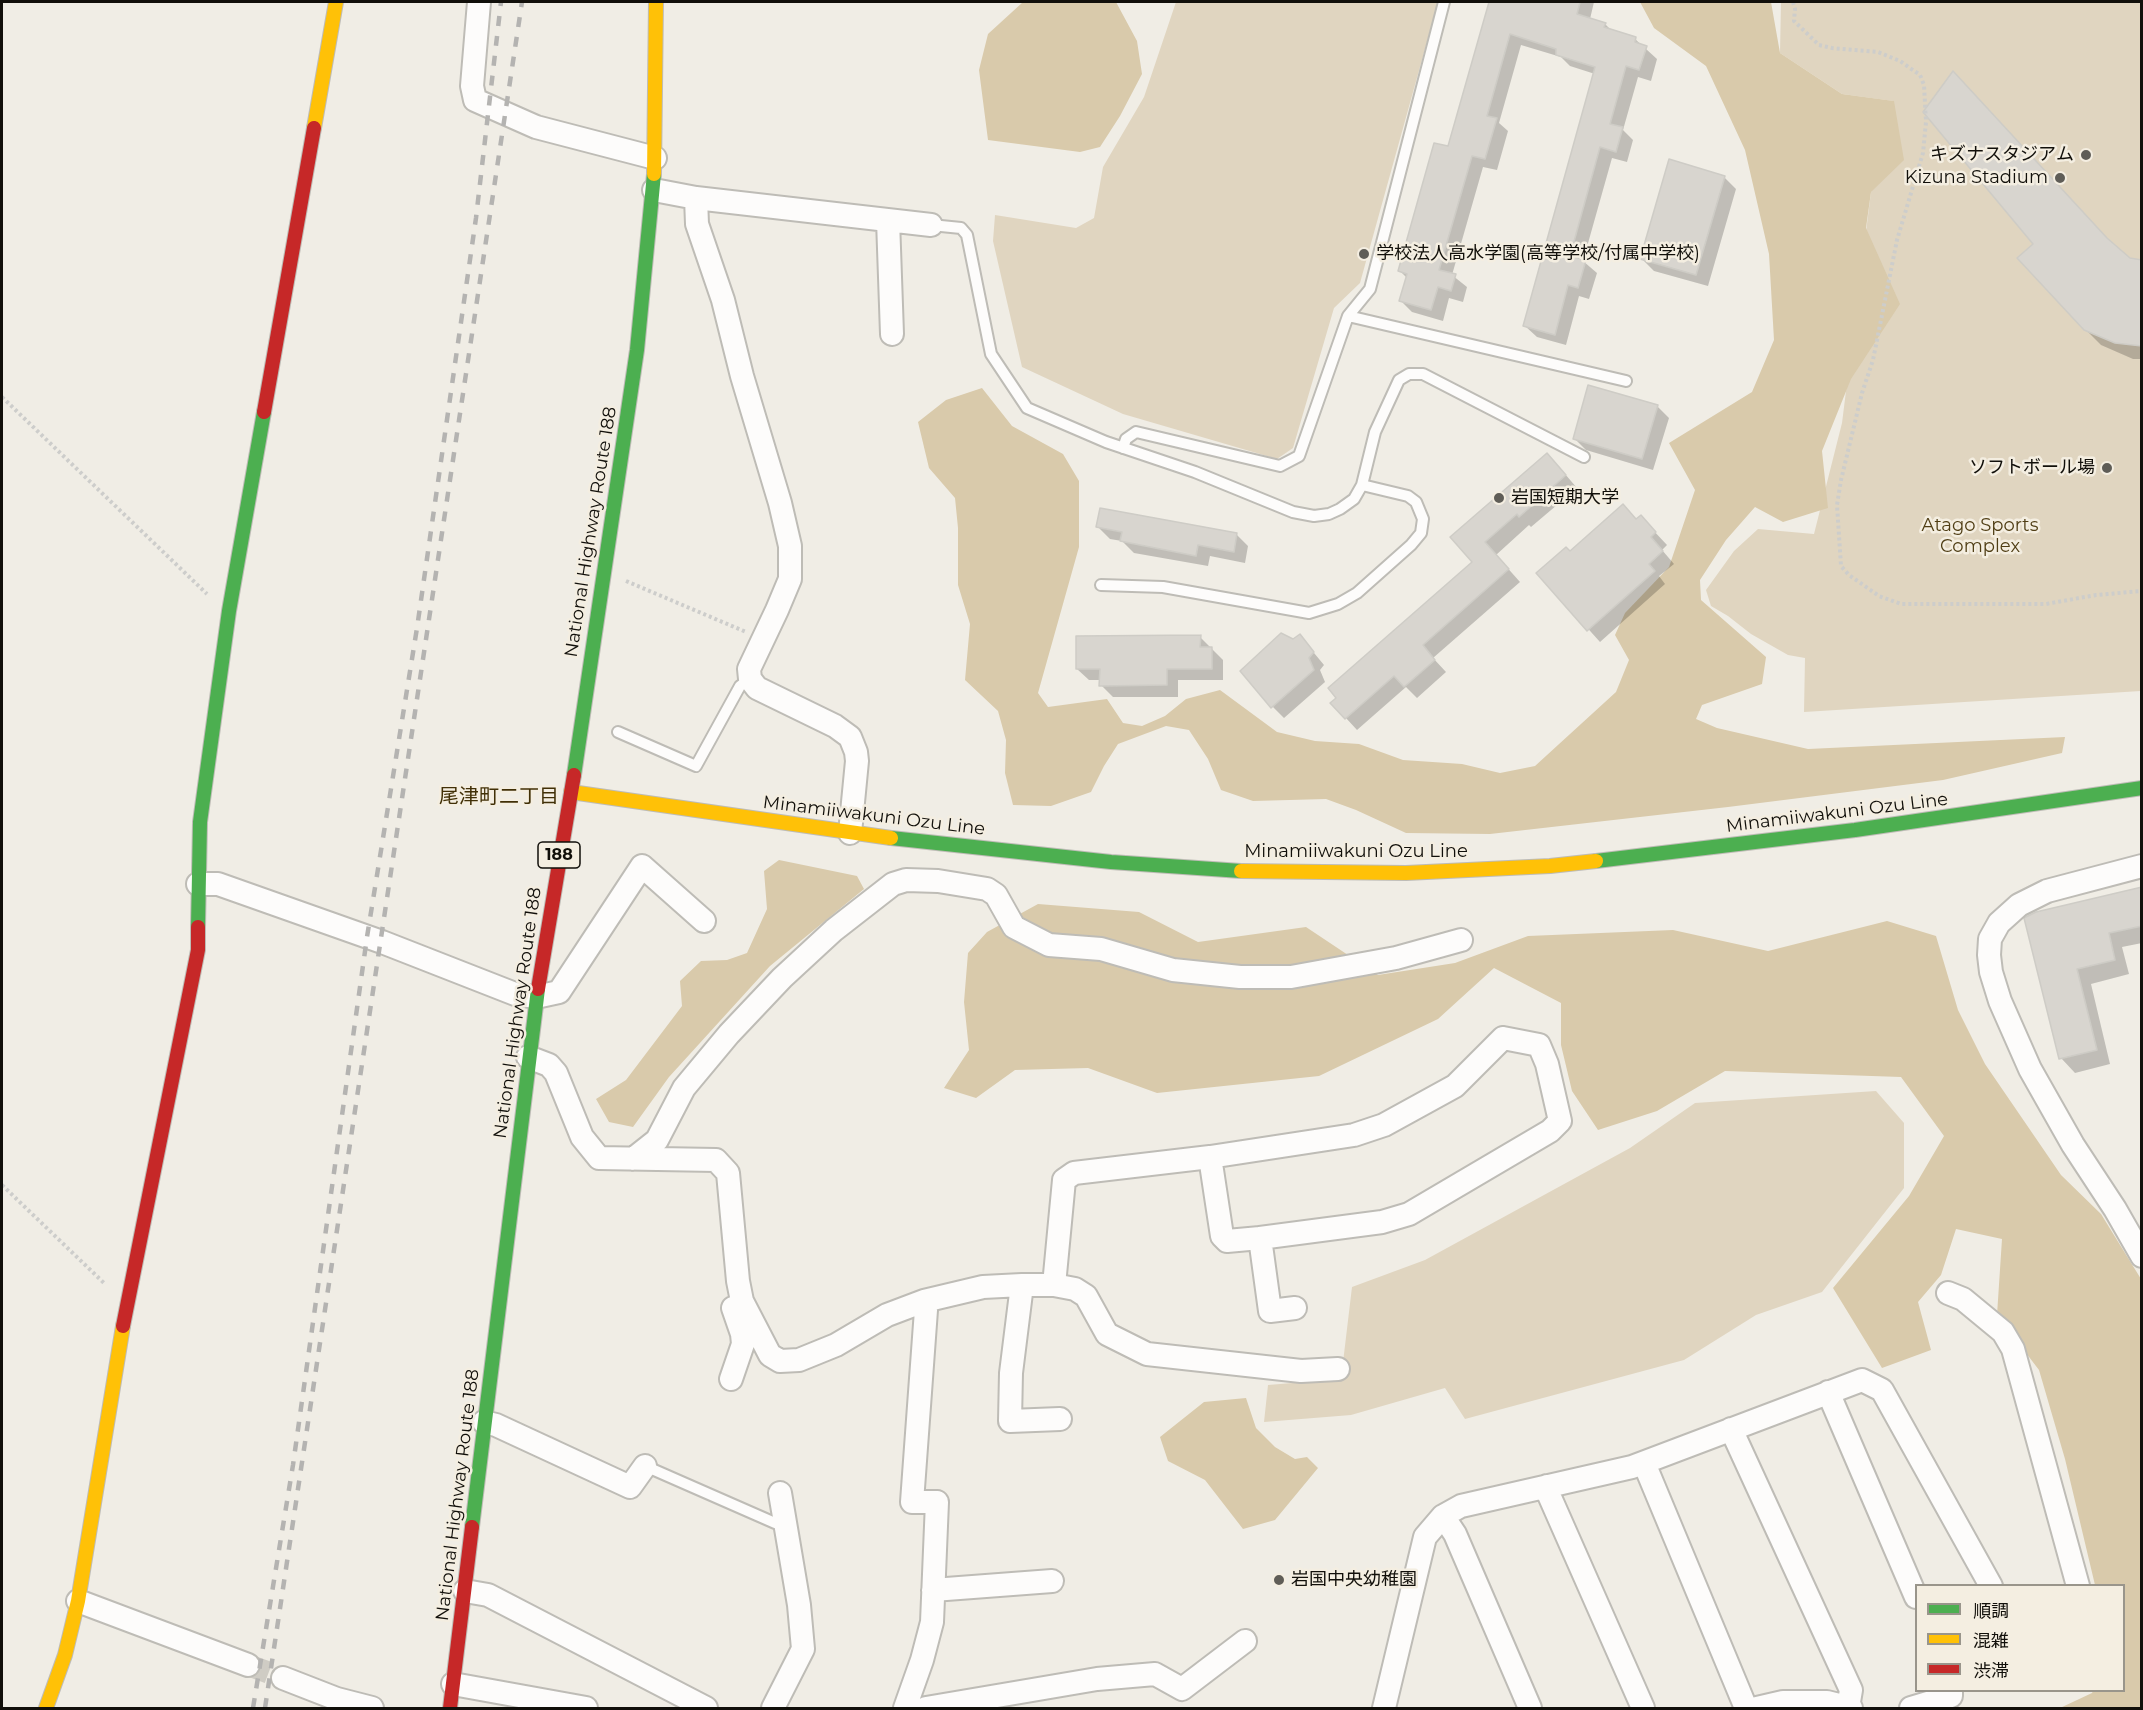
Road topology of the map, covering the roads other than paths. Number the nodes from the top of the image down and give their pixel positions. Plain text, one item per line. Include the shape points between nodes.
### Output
1 (336, 2) edge
2 (479, 2) edge
3 (656, 2) edge
4 (1444, 2) edge
5 (655, 158) junction
6 (654, 190) junction
7 (696, 198) junction
8 (888, 220) junction
9 (931, 225) joint
10 (1348, 316) junction
11 (892, 334) dead end
12 (1626, 381) dead end
13 (1123, 448) junction
14 (1584, 457) dead end
15 (1362, 485) junction
16 (1101, 585) dead end
17 (750, 679) junction
18 (618, 732) dead end
19 (2142, 788) edge
20 (571, 792) junction
21 (850, 833) junction
22 (2142, 866) edge
23 (198, 884) junction
24 (704, 921) dead end
25 (1461, 940) dead end
26 (536, 997) junction
27 (528, 1057) junction
28 (1210, 1157) junction
29 (633, 1159) junction
30 (1260, 1238) junction
31 (2142, 1256) edge
32 (738, 1281) junction
33 (1022, 1285) junction
34 (1054, 1285) junction
35 (1948, 1293) dead end
36 (924, 1301) junction
37 (1295, 1308) dead end
38 (1338, 1369) dead end
39 (731, 1379) dead end
40 (1828, 1392) junction
41 (1060, 1419) dead end
42 (484, 1422) junction
43 (1731, 1429) junction
44 (1644, 1463) junction
45 (645, 1466) joint
46 (1547, 1486) junction
47 (780, 1493) dead end
48 (1443, 1516) junction
49 (786, 1524) junction
50 (1052, 1581) dead end
51 (1990, 1584) edge
52 (2077, 1584) edge
53 (933, 1590) junction
54 (465, 1591) junction
55 (1915, 1592) edge
56 (78, 1601) junction
57 (1245, 1641) dead end
58 (248, 1665) tunnel mouth
59 (283, 1678) tunnel mouth
60 (453, 1684) junction
61 (1951, 1692) edge
62 (699, 1707) edge
63 (46, 1708) edge
64 (372, 1708) edge
65 (450, 1708) edge
66 (586, 1708) edge
67 (773, 1708) edge
68 (905, 1708) edge
69 (926, 1708) edge
70 (1384, 1708) edge
71 (1530, 1708) edge
72 (1643, 1708) edge
73 (1746, 1708) edge
74 (1757, 1708) edge
75 (1850, 1708) edge
76 (1911, 1708) edge

1 - 23 main road via 229,611 200,822
2 - 5 street via 472,86 475,100 536,127
3 - 5 main road, National Highway Route 188 / 188
4 - 10 lane via 1370,288
5 - 6 main road, National Highway Route 188 / 188
6 - 7 street
6 - 20 main road, National Highway Route 188 / 188 via 637,350
7 - 8 street
7 - 17 street via 697,224 723,300 790,546 790,579 748,669
8 - 9 street
8 - 11 street
9 - 13 lane via 961,228 967,235 991,354 1027,408
10 - 12 lane
10 - 13 lane via 1299,456 1280,466 1136,432 1126,439
13 - 15 lane via 1293,512 1314,516 1340,509
14 - 15 lane via 1423,374 1409,374 1399,380 1375,432
15 - 16 lane via 1408,496 1416,502 1423,519 1421,533 1357,593 1338,604 1309,613 1163,587
17 - 18 lane via 740,686 696,766
17 - 21 street via 757,688 850,737 857,761
19 - 21 main road, Minamiiwakuni Ozu Line via 1855,830 1550,866 1406,873 1264,873 1111,862
20 - 21 main road, Minamiiwakuni Ozu Line
20 - 26 main road, National Highway Route 188 / 188
22 - 31 street via 2047,891 2019,905 1999,923 1990,939 1989,955 2000,1000 2030,1069
23 - 26 street via 218,884 515,994
23 - 56 main road via 198,950 127,1299
24 - 26 street via 642,866 559,992
25 - 29 street via 1396,958 1291,977 1240,977 1173,970 1101,949 1050,945 1014,927 996,895 987,888 906,880 893,884 834,930 782,978 684,1088 657,1140
26 - 27 main road, National Highway Route 188 / 188
27 - 29 street via 549,1065 556,1073 582,1137 599,1158
27 - 42 main road, National Highway Route 188 / 188
28 - 30 street via 1222,1236 1227,1241
28 - 30 street via 1353,1136 1384,1125 1455,1086 1503,1038 1539,1045 1560,1121 1550,1131 1409,1214 1382,1222
28 - 34 street via 1074,1173 1064,1180
29 - 32 street via 716,1160 728,1173
30 - 37 street via 1270,1311
32 - 36 street via 742,1301 759,1335 770,1355 780,1361 800,1360 836,1346 887,1315
32 - 39 street via 731,1292 742,1344
33 - 34 street
33 - 36 street via 983,1287
33 - 41 street via 1011,1373 1010,1421
34 - 38 street via 1075,1289 1086,1296 1107,1334 1147,1354 1301,1371
35 - 52 street via 1963,1299 2003,1332 2013,1349
36 - 53 street via 912,1502 937,1502
40 - 43 street
40 - 51 street via 1862,1380 1882,1390
40 - 55 street
42 - 45 street via 630,1487
42 - 54 main road, National Highway Route 188 / 188
43 - 44 street
43 - 75 street via 1851,1690
44 - 46 street
44 - 73 street
45 - 49 lane via 774,1523
46 - 48 street via 1461,1506
46 - 72 street
47 - 49 street
48 - 70 street via 1425,1537
48 - 71 street via 1455,1534
49 - 67 street via 803,1649
50 - 53 street
53 - 68 street via 932,1622
54 - 60 main road, National Highway Route 188 / 188
54 - 62 street via 489,1595
56 - 58 street
56 - 63 main road
57 - 69 street via 1182,1689 1155,1674 1097,1679
59 - 64 street
60 - 65 main road, National Highway Route 188 / 188
60 - 66 street
61 - 76 street via 1951,1696
74 - 75 street via 1783,1702 1827,1702

